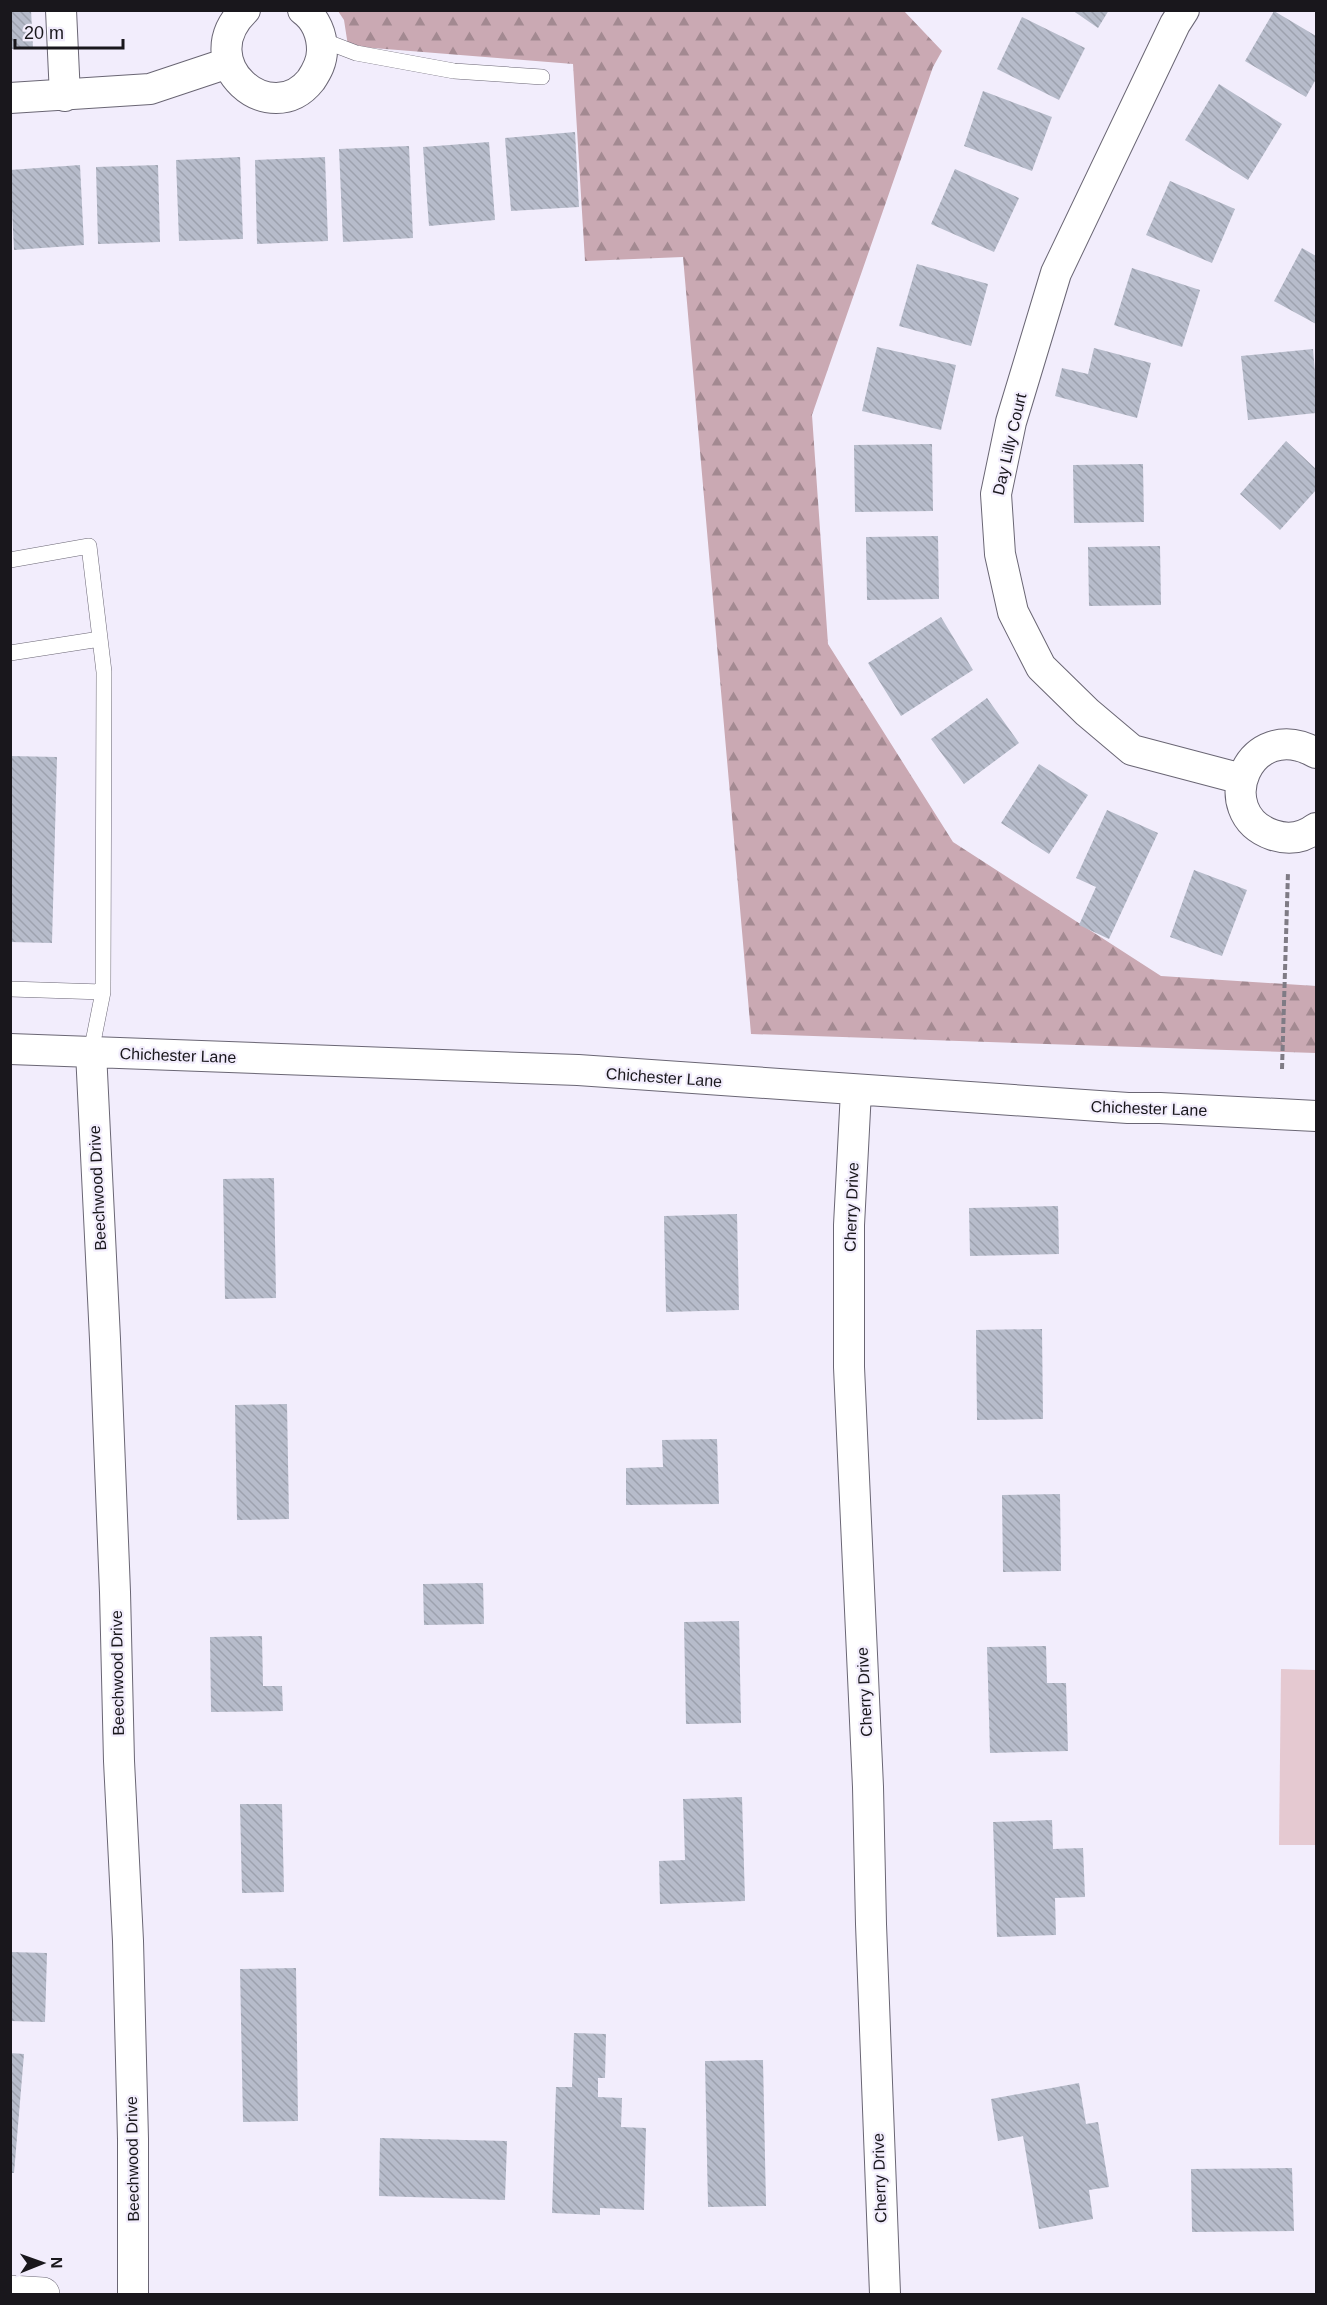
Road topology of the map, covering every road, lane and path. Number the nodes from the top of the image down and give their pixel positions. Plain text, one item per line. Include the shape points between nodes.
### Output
1 (61, 10) edge
2 (245, 10) edge
3 (303, 10) edge
4 (1184, 10) edge
5 (322, 40) junction
6 (228, 63) junction
7 (542, 77) dead end
8 (65, 96) junction
9 (10, 98) edge
10 (10, 560) edge
11 (100, 639) junction
12 (10, 653) edge
13 (1317, 753) edge
14 (1242, 779) junction
15 (1317, 828) edge
16 (1288, 872) dead end
17 (10, 988) edge
18 (103, 992) junction
19 (10, 1049) edge
20 (91, 1052) junction
21 (1282, 1069) dead end
22 (856, 1091) junction
23 (1317, 1116) edge
24 (10, 2292) edge
25 (43, 2295) edge
26 (133, 2295) edge
27 (885, 2295) edge

1 - 8 street
2 - 6 street via 229,32 225,48
3 - 5 street
4 - 14 street, Day Lilly Court via 1056,273 1011,422 996,494 1000,554 1013,612 1041,667 1087,712 1132,750
5 - 6 street via 317,72 307,85 278,98 247,89 235,78
5 - 7 lane via 356,53 454,70
6 - 8 street via 150,89
8 - 9 street
10 - 11 lane via 89,546
11 - 12 lane
11 - 18 lane via 104,672
13 - 14 street via 1296,744 1273,745 1248,764
14 - 15 street via 1244,809 1265,832 1295,838
16 - 21 path
17 - 18 lane
18 - 20 lane
19 - 20 street, Chichester Lane
20 - 22 street, Chichester Lane via 578,1071
20 - 26 street, Beechwood Drive via 128,1941
22 - 23 street, Chichester Lane
22 - 27 street, Cherry Drive via 849,1225 849,1367
24 - 25 main road

